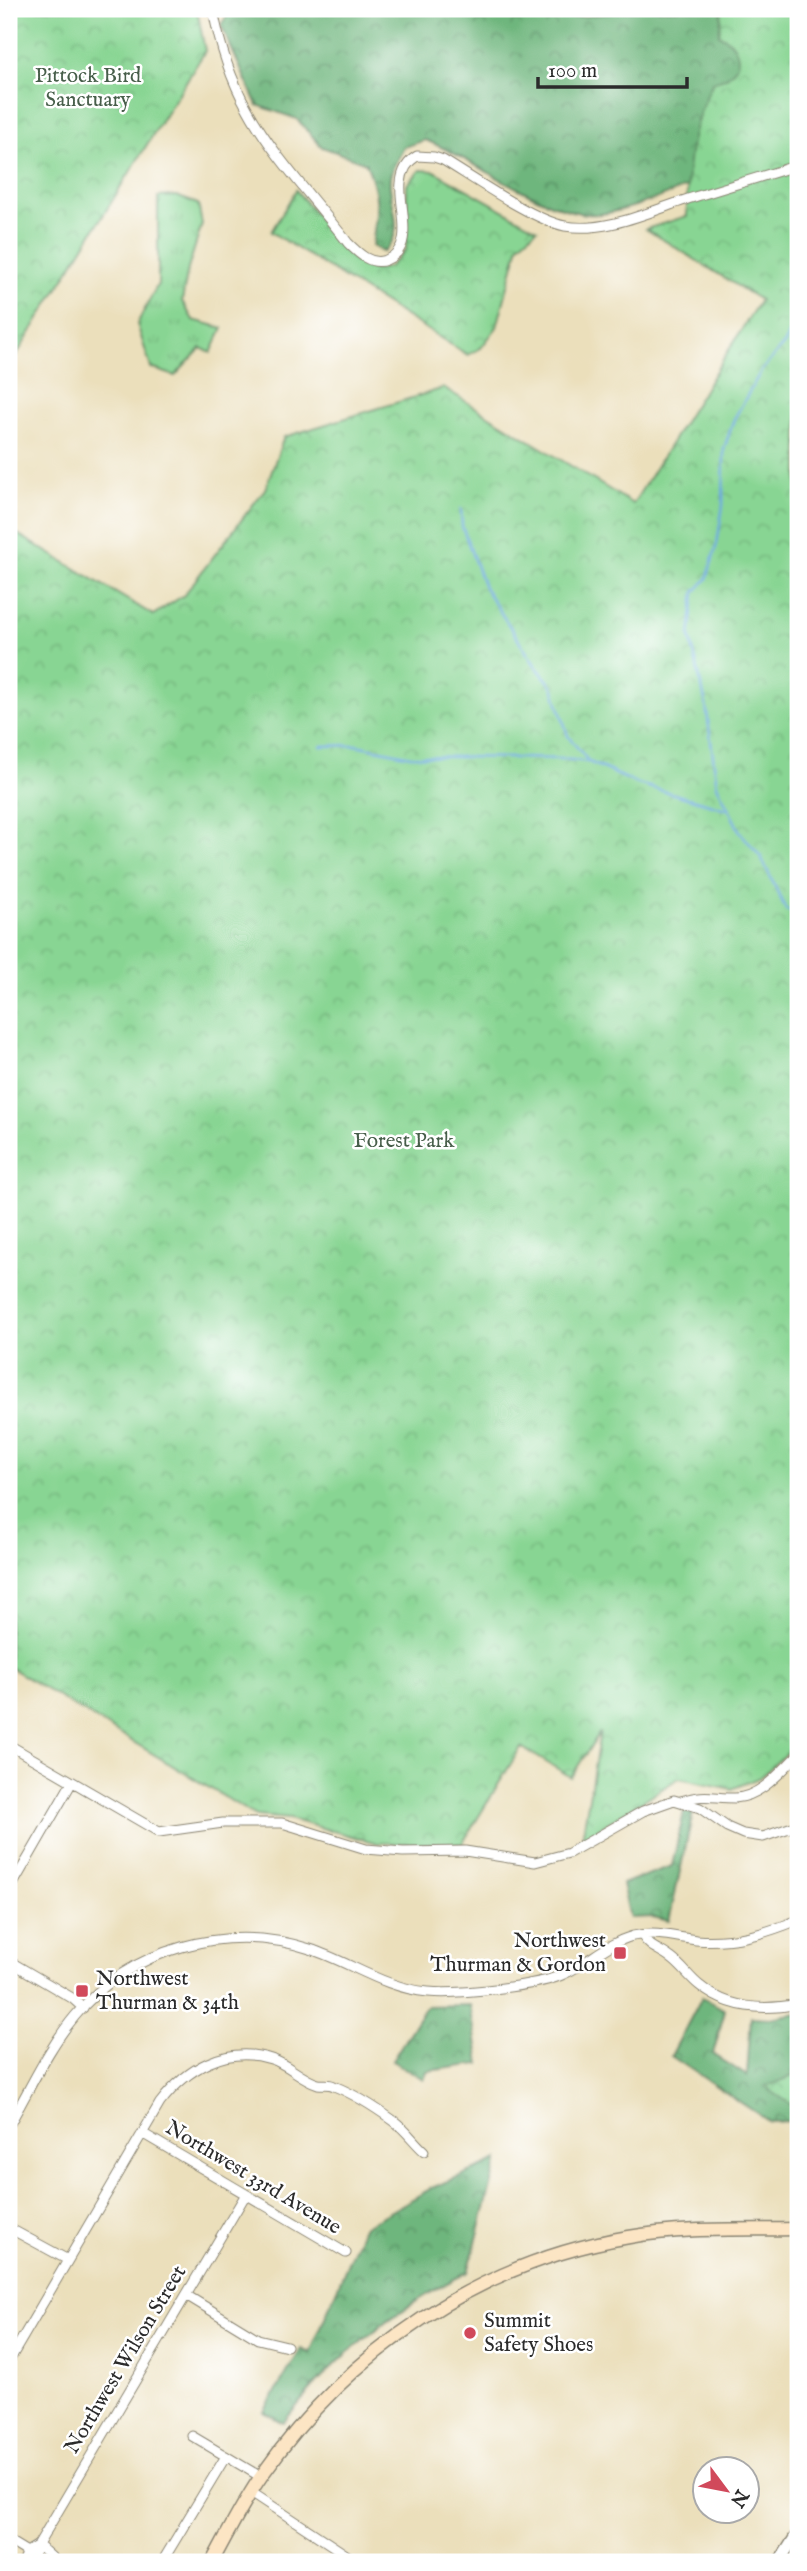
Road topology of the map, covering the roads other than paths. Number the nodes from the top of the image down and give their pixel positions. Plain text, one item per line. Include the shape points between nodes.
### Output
1 (213, 9) edge
2 (798, 165) edge
3 (9, 1745) edge
4 (798, 1755) edge
5 (72, 1782) junction
6 (681, 1801) junction
7 (798, 1825) edge
8 (9, 1891) edge
9 (798, 1920) edge
10 (642, 1935) junction
11 (9, 1961) edge
12 (798, 2004) edge
13 (83, 2008) junction
14 (9, 2124) edge
15 (142, 2133) junction
16 (424, 2151) dead end
17 (246, 2194) junction
18 (9, 2228) edge
19 (798, 2229) edge
20 (346, 2253) dead end
21 (68, 2260) junction
22 (186, 2295) junction
23 (287, 2346) dead end
24 (9, 2361) edge
25 (192, 2435) dead end
26 (226, 2456) junction
27 (261, 2477) junction
28 (251, 2492) junction
29 (798, 2532) edge
30 (9, 2541) edge
31 (38, 2545) junction
32 (27, 2552) junction
33 (24, 2562) edge
34 (31, 2562) edge
35 (57, 2562) edge
36 (162, 2562) edge
37 (212, 2562) edge
38 (357, 2562) edge
39 (779, 2562) edge

1 - 2 street via 225,55 247,109 265,137 348,243 377,262 390,258 402,241 401,180 406,166 417,156 443,160 524,208 573,227 633,217
3 - 5 street
4 - 6 street via 755,1793 734,1798 699,1795
5 - 6 street via 159,1832 223,1823 282,1823 366,1849 465,1851 535,1862 569,1853 664,1802
5 - 8 street
6 - 7 street via 743,1834 763,1837
9 - 10 street via 751,1938 727,1941
10 - 12 street via 699,1986 719,1997 762,2009
10 - 13 street via 615,1943 559,1977 446,1993 397,1986 286,1942 247,1938 207,1941 142,1963 110,1983
11 - 13 street
13 - 14 street
15 - 16 street via 172,2088 192,2070 217,2058 247,2056 272,2059 316,2083 332,2085 396,2122
15 - 17 street, Northwest 33rd Avenue
15 - 21 street
17 - 20 street, Northwest 33rd Avenue
17 - 22 street, Northwest Wilson Street
18 - 21 street
19 - 27 main road via 629,2237 551,2256 480,2285 413,2324 356,2368 308,2417
21 - 24 street
22 - 23 street via 258,2339
22 - 31 street, Northwest Wilson Street
25 - 26 street
26 - 27 street
26 - 36 street
27 - 28 main road
28 - 37 main road
28 - 38 street
29 - 39 street
30 - 32 street
31 - 32 street, Northwest Wilson Street
31 - 34 street, Northwest Wilson Street
31 - 35 street
32 - 33 street

